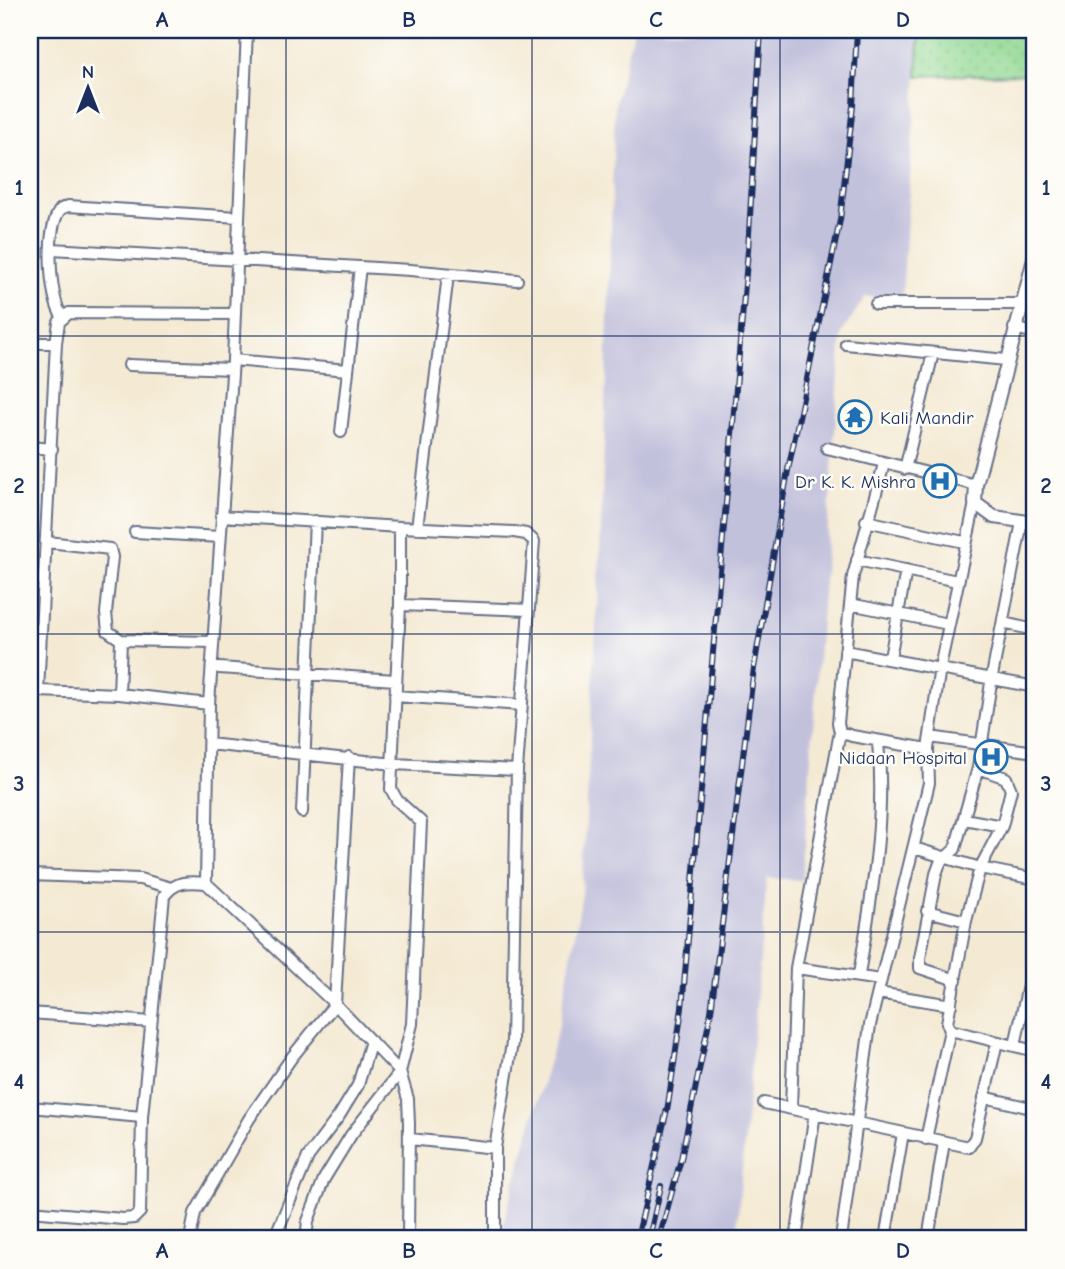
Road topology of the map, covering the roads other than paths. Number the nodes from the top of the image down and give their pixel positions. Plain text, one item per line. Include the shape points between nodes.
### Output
1 (247, 30) edge
2 (238, 217) junction
3 (52, 249) junction
4 (236, 259) junction
5 (1035, 260) edge
6 (360, 267) junction
7 (448, 275) junction
8 (517, 280) dead end
9 (876, 304) dead end
10 (1022, 304) junction
11 (234, 314) junction
12 (62, 316) junction
13 (1014, 328) junction
14 (1035, 333) edge
15 (56, 342) junction
16 (30, 343) edge
17 (846, 344) dead end
18 (933, 353) junction
19 (1006, 360) junction
20 (233, 364) junction
21 (129, 365) dead end
22 (348, 370) junction
23 (341, 432) dead end
24 (30, 447) edge
25 (827, 448) dead end
26 (52, 449) junction
27 (884, 464) junction
28 (905, 469) junction
29 (976, 485) junction
30 (975, 503) junction
31 (222, 516) junction
32 (315, 521) junction
33 (866, 521) junction
34 (1029, 522) edge
35 (401, 527) junction
36 (417, 528) junction
37 (135, 532) dead end
38 (220, 537) junction
39 (48, 542) junction
40 (964, 542) junction
41 (857, 560) junction
42 (906, 570) junction
43 (957, 581) junction
44 (850, 604) junction
45 (401, 605) junction
46 (529, 610) junction
47 (896, 613) junction
48 (30, 616) edge
49 (43, 616) junction
50 (948, 624) junction
51 (1003, 624) junction
52 (1035, 630) edge
53 (121, 640) junction
54 (213, 642) junction
55 (845, 651) junction
56 (890, 659) junction
57 (940, 667) junction
58 (219, 668) dead end
59 (310, 672) junction
60 (992, 676) junction
61 (396, 680) junction
62 (1035, 687) edge
63 (34, 691) edge
64 (119, 694) junction
65 (395, 696) junction
66 (209, 704) junction
67 (522, 705) junction
68 (840, 732) junction
69 (930, 737) junction
70 (878, 743) junction
71 (209, 744) junction
72 (981, 745) junction
73 (928, 749) junction
74 (306, 752) junction
75 (1035, 752) edge
76 (349, 757) junction
77 (394, 764) junction
78 (978, 768) junction
79 (517, 770) junction
80 (302, 812) dead end
81 (964, 819) junction
82 (1002, 826) junction
83 (914, 848) junction
84 (950, 857) junction
85 (980, 868) junction
86 (30, 874) edge
87 (1035, 879) edge
88 (206, 884) junction
89 (171, 888) junction
90 (927, 911) junction
91 (967, 921) junction
92 (1035, 954) edge
93 (796, 968) junction
94 (859, 975) junction
95 (881, 980) junction
96 (956, 980) junction
97 (878, 993) junction
98 (335, 1004) junction
99 (951, 1005) junction
100 (30, 1013) edge
101 (151, 1022) junction
102 (950, 1030) junction
103 (371, 1041) junction
104 (998, 1042) junction
105 (1015, 1045) junction
106 (1035, 1051) edge
107 (400, 1072) junction
108 (984, 1097) junction
109 (764, 1102) dead end
110 (30, 1107) edge
111 (791, 1108) junction
112 (1035, 1108) edge
113 (815, 1113) junction
114 (142, 1117) junction
115 (859, 1124) junction
116 (904, 1133) junction
117 (410, 1139) junction
118 (926, 1139) junction
119 (944, 1142) junction
120 (495, 1148) junction
121 (30, 1211) edge
122 (190, 1239) edge
123 (274, 1239) edge
124 (306, 1239) edge
125 (408, 1239) edge
126 (495, 1239) edge
127 (796, 1239) edge
128 (841, 1239) edge
129 (885, 1239) edge
130 (928, 1239) edge

1 - 2 street
2 - 3 street via 68,206 56,214
2 - 4 street
3 - 4 street
3 - 12 street via 54,303
4 - 6 street
4 - 11 street
5 - 10 street
6 - 7 street
6 - 22 street
7 - 8 street
7 - 36 street
9 - 10 street
10 - 13 street
11 - 12 street
11 - 20 street
12 - 15 street
13 - 14 street
13 - 19 street
15 - 16 street
15 - 26 street
17 - 18 street
18 - 19 street
18 - 28 street
19 - 29 street
20 - 21 street
20 - 22 street
20 - 31 street
22 - 23 street
24 - 26 street
25 - 27 street
26 - 39 street
27 - 28 street
27 - 33 street
28 - 29 street
29 - 30 street
30 - 34 street via 995,517
30 - 40 street
31 - 32 street
31 - 38 street
32 - 35 street
32 - 59 street
33 - 40 street
33 - 41 street
34 - 51 street
35 - 36 street
35 - 45 street
36 - 46 street via 526,534 534,541
37 - 38 street
38 - 54 street
39 - 49 street
39 - 53 street via 110,549 108,631
40 - 43 street
41 - 42 street
41 - 44 street
42 - 43 street
42 - 47 street
43 - 50 street
44 - 47 street
44 - 55 street
45 - 46 street
45 - 61 street
46 - 67 street
47 - 50 street
47 - 56 street
48 - 49 street
49 - 63 street
50 - 57 street
51 - 52 street
51 - 60 street
53 - 54 street
53 - 64 street
54 - 66 street
55 - 56 street
55 - 68 street
56 - 57 street
57 - 60 street
57 - 69 street
58 - 59 street
59 - 61 street
59 - 74 street
60 - 62 street
60 - 72 street
61 - 65 street
63 - 64 street
64 - 66 street
65 - 67 street
65 - 77 street
66 - 71 street
67 - 79 street
68 - 70 street
68 - 93 street
69 - 72 street
69 - 73 street
70 - 73 street
70 - 94 street via 880,835
71 - 74 street
71 - 88 street
72 - 75 street
72 - 78 street
73 - 83 street via 929,783
74 - 76 street
74 - 80 street
76 - 77 street
76 - 98 street
77 - 79 street
77 - 107 street via 391,789 421,822 412,1024
78 - 81 street
78 - 82 street via 1010,783
79 - 120 street via 512,1043
81 - 82 street
81 - 84 street
82 - 85 street
83 - 84 street
83 - 95 street
84 - 85 street
84 - 90 street via 940,863
85 - 87 street
85 - 91 street
86 - 89 street via 140,879
88 - 89 street via 182,882
88 - 98 street
89 - 101 street via 164,896
90 - 91 street
90 - 96 street via 920,968
91 - 96 street
92 - 105 street
93 - 94 street
93 - 111 street
94 - 95 street
95 - 97 street
96 - 99 street
97 - 99 street
97 - 115 street
98 - 103 street
98 - 122 street via 249,1119 195,1213
99 - 102 street via 947,1015
100 - 101 street
101 - 114 street
102 - 104 street
102 - 118 street
103 - 107 street
103 - 123 street via 358,1085 308,1157
104 - 105 street
104 - 108 street
105 - 106 street
107 - 117 street via 408,1099
107 - 124 street via 324,1179
108 - 112 street
108 - 119 street via 973,1143 969,1147
109 - 111 street
110 - 114 street
111 - 113 street
113 - 115 street
113 - 127 street
114 - 121 street via 142,1201 134,1218
115 - 116 street
115 - 128 street
116 - 118 street
116 - 129 street
117 - 120 street
117 - 125 street
118 - 119 street
119 - 130 street
120 - 126 street

